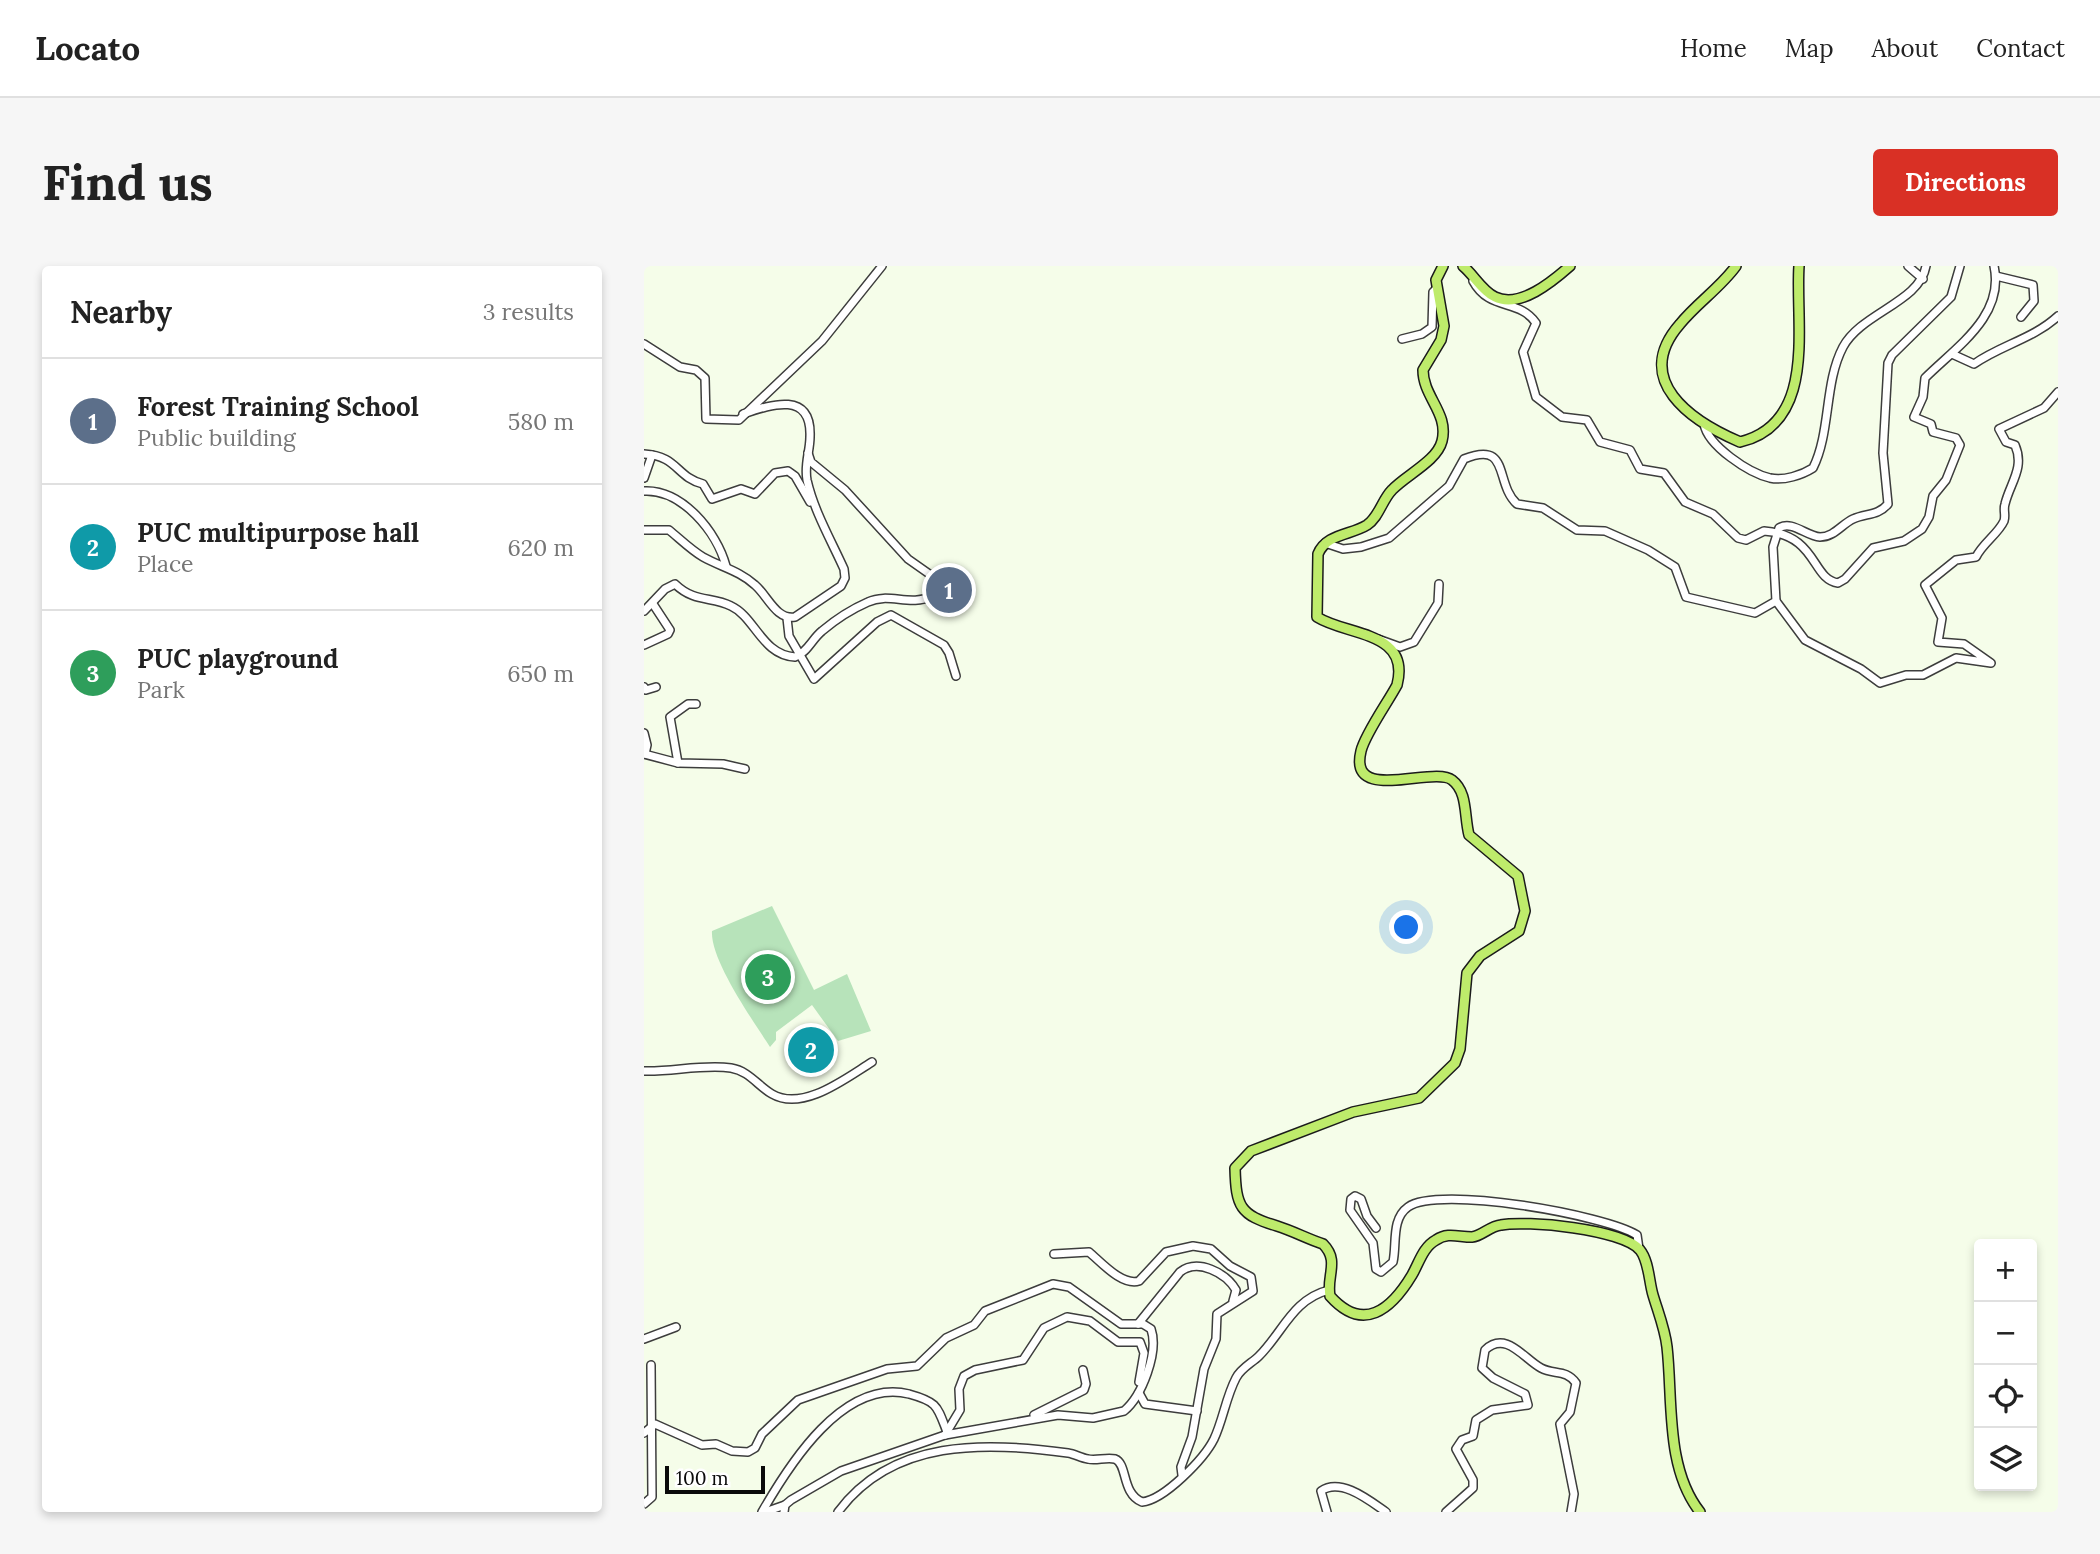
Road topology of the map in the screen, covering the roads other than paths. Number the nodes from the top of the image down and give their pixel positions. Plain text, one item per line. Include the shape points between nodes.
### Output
1 (881, 266) edge
2 (1443, 266) edge
3 (1570, 266) edge
4 (1736, 266) edge
5 (1799, 266) edge
6 (1908, 266) edge
7 (1926, 266) edge
8 (1960, 266) edge
9 (1994, 266) edge
10 (1467, 269) edge
11 (1996, 276) junction
12 (1923, 279) junction
13 (1437, 288) junction
14 (2058, 316) edge
15 (2021, 317) dead end
16 (1402, 339) dead end
17 (644, 344) edge
18 (1952, 354) junction
19 (2058, 392) edge
20 (743, 414) junction
21 (1704, 424) junction
22 (808, 453) junction
23 (648, 455) edge
24 (644, 478) edge
25 (644, 491) edge
26 (816, 512) junction
27 (645, 528) edge
28 (1776, 532) junction
29 (1325, 543) junction
30 (726, 566) junction
31 (1439, 584) dead end
32 (1776, 601) junction
33 (653, 604) junction
34 (644, 611) edge
35 (787, 618) junction
36 (1377, 639) junction
37 (644, 645) edge
38 (799, 656) junction
39 (956, 676) dead end
40 (644, 687) edge
41 (656, 687) dead end
42 (696, 704) dead end
43 (644, 733) edge
44 (644, 754) edge
45 (678, 763) junction
46 (745, 769) dead end
47 (872, 1062) dead end
48 (644, 1071) edge
49 (1376, 1228) dead end
50 (1639, 1249) junction
51 (1054, 1254) dead end
52 (1329, 1290) junction
53 (1232, 1301) junction
54 (1138, 1324) junction
55 (676, 1327) dead end
56 (644, 1339) edge
57 (651, 1365) dead end
58 (1083, 1370) dead end
59 (1139, 1392) junction
60 (1196, 1411) junction
61 (1010, 1422) junction
62 (651, 1425) junction
63 (644, 1433) edge
64 (946, 1434) junction
65 (1182, 1475) junction
66 (644, 1504) edge
67 (784, 1509) edge
68 (764, 1512) edge
69 (838, 1512) edge
70 (1326, 1512) edge
71 (1386, 1512) edge
72 (1446, 1512) edge
73 (1572, 1512) edge
74 (1700, 1512) edge

1 - 20 street via 822,341
2 - 13 main road
3 - 10 main road via 1532,293 1506,299 1496,298
4 - 21 main road via 1679,324 1660,361 1673,397
5 - 21 main road via 1800,348 1787,409 1768,430 1740,442
6 - 12 street
7 - 12 street
8 - 28 street via 1951,297 1888,363 1883,453 1888,504 1827,536 1788,526
9 - 11 street
10 - 28 street via 1484,296 1526,312 1536,323 1523,352 1538,400 1562,417 1587,419 1600,442 1630,450 1640,469 1664,473 1685,502 1713,514 1738,538 1746,540 1759,531
11 - 15 street via 2033,285 2034,301
11 - 18 street via 1985,317
12 - 21 street via 1864,323 1842,348 1813,468 1787,478 1766,476 1713,444
13 - 16 street via 1432,327
13 - 29 main road via 1444,326 1423,377 1443,419 1442,443 1391,490 1374,519
14 - 18 street via 2033,336 2000,347 1974,364
17 - 20 street via 705,378 707,420 739,420
18 - 28 street via 1926,378 1914,417 1931,425 1933,432 1952,436 1960,445 1946,480 1933,496 1922,529 1906,540 1873,548 1838,583 1828,579 1798,541
19 - 32 street via 2044,408 1999,429 2018,454 2017,477 2002,524 1976,557 1956,560 1924,584 1942,618 1938,642 1964,644 1991,663 1956,658 1923,675 1880,683 1805,640
20 - 22 street via 785,403 799,407 809,423
22 - 26 street via 806,472
22 - 38 street via 811,462 845,490 938,585 925,599 883,597 866,602 820,633
23 - 24 street
23 - 26 street via 673,462 703,484 712,499 741,489 755,494 775,473 788,471
25 - 30 street via 666,494 682,504 710,533
26 - 35 street via 845,578 841,586
27 - 30 street via 669,530 702,556
28 - 32 street
29 - 32 street via 1343,549 1389,538 1449,486 1464,459 1488,454 1496,458 1517,504 1543,508 1577,530 1605,531 1648,550 1675,567 1686,597 1755,613
29 - 36 main road via 1318,554 1317,618
30 - 35 street via 756,586
31 - 36 street via 1438,603 1414,642 1400,647
33 - 34 street
33 - 37 street via 670,629
33 - 38 street via 675,584 703,601 733,606 772,649
35 - 38 street via 789,636
36 - 52 main road via 1391,649 1399,676 1364,742 1362,767 1378,780 1432,774 1453,780 1463,796 1469,835 1518,876 1525,911 1519,931 1480,956 1466,973 1460,1049 1455,1063 1436,1084 1419,1098 1353,1112 1251,1151 1235,1168 1237,1196 1249,1217 1329,1250 1334,1270
38 - 39 street via 815,679 877,622 891,615 944,645
40 - 41 street
42 - 45 street via 688,704 670,717
43 - 44 street
44 - 45 street
45 - 46 street
47 - 48 street via 813,1095 791,1099 774,1095 747,1074 729,1067
49 - 50 street via 1361,1199 1351,1199 1350,1210 1370,1237 1376,1269 1381,1272 1393,1262 1401,1213 1426,1201 1543,1206 1595,1223 1616,1224 1637,1235
50 - 52 main road via 1624,1239 1570,1227 1499,1225 1477,1236 1445,1235 1430,1244 1390,1302 1368,1316 1350,1313
50 - 74 main road via 1666,1342 1681,1472
51 - 53 street via 1084,1251 1134,1283 1166,1252 1207,1247 1251,1277 1252,1291
52 - 65 street via 1294,1311 1258,1357 1240,1372 1213,1441
53 - 54 street via 1236,1290 1229,1281 1206,1266 1188,1267
53 - 60 street via 1217,1314 1216,1339
54 - 59 street via 1152,1329 1153,1340
54 - 62 street via 1121,1324 1069,1287 1053,1284 985,1311 974,1325 946,1338 915,1367 887,1369 798,1400 748,1452 702,1445 672,1429
55 - 56 street
57 - 62 street
58 - 61 street via 1084,1390
59 - 60 street via 1144,1404
59 - 61 street via 1124,1411 1110,1416 1058,1415
59 - 64 street via 1143,1344 1116,1341 1082,1319 1060,1318 1044,1328 1023,1360 964,1376 960,1410
60 - 65 street
61 - 64 street
62 - 63 street
62 - 66 street via 652,1497
64 - 67 street via 841,1471
64 - 68 street via 940,1410 933,1403 894,1392 868,1398 809,1440 786,1468
65 - 69 street via 1161,1495 1142,1502 1133,1496 1120,1463 1114,1459 1089,1460 1013,1447 939,1450 920,1453 890,1469 849,1497
67 - 68 street
70 - 71 street via 1321,1491 1336,1487
72 - 73 street via 1473,1488 1456,1449 1462,1440 1473,1436 1476,1420 1492,1410 1528,1405 1525,1394 1482,1368 1485,1350 1500,1343 1576,1383 1570,1412 1560,1424 1574,1494

